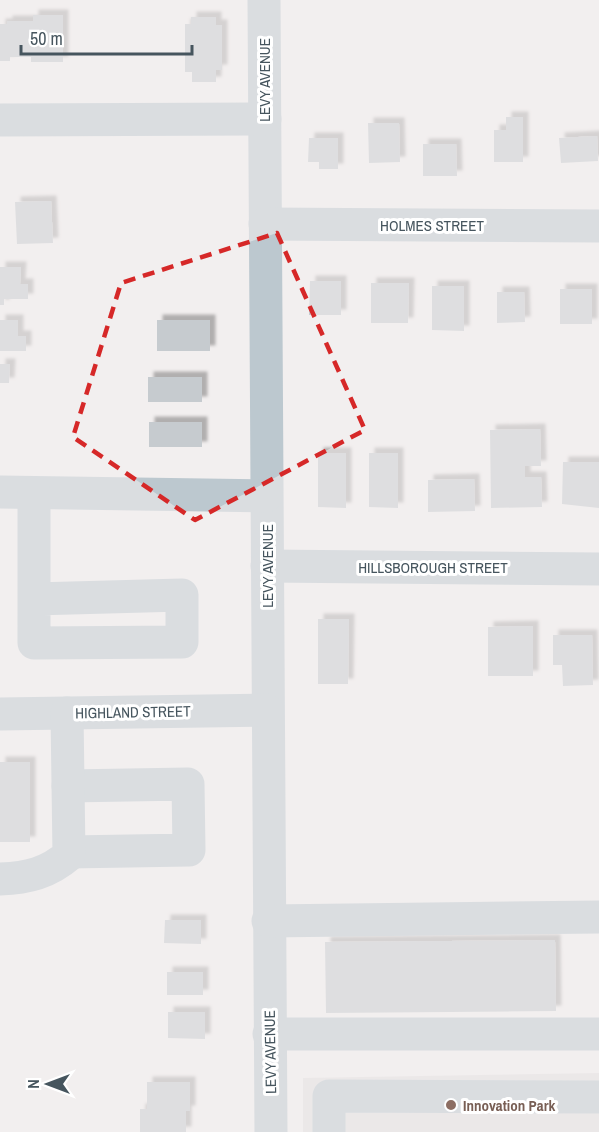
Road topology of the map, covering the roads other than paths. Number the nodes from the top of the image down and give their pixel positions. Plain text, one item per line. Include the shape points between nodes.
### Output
1 (264, 0) edge
2 (264, 119) junction
3 (0, 120) edge
4 (265, 224) junction
5 (599, 226) edge
6 (0, 492) edge
7 (34, 493) junction
8 (266, 496) junction
9 (267, 566) junction
10 (599, 568) edge
11 (34, 599) junction
12 (267, 710) junction
13 (67, 713) junction
14 (0, 714) edge
15 (68, 786) junction
16 (69, 852) junction
17 (0, 879) edge
18 (599, 917) edge
19 (268, 921) junction
20 (269, 1034) junction
21 (599, 1034) edge
22 (599, 1097) edge
23 (271, 1132) edge
24 (329, 1132) edge

1 - 2 street, LEVY AVENUE
2 - 3 street
2 - 4 street, LEVY AVENUE
4 - 5 street, HOLMES STREET
4 - 8 street, LEVY AVENUE
6 - 7 street
7 - 8 street
7 - 11 street
8 - 9 street, LEVY AVENUE
9 - 10 street, HILLSBOROUGH STREET
9 - 12 street, LEVY AVENUE
11 - 11 street via 182,595 182,642 34,643
12 - 13 street, HIGHLAND STREET
12 - 19 street, LEVY AVENUE
13 - 14 street, HIGHLAND STREET
13 - 15 street
15 - 16 street
15 - 16 street via 188,784 189,850
16 - 17 street via 53,869 43,873
18 - 19 street
19 - 20 street, LEVY AVENUE
20 - 21 street
20 - 23 street, LEVY AVENUE
22 - 24 street via 328,1096

